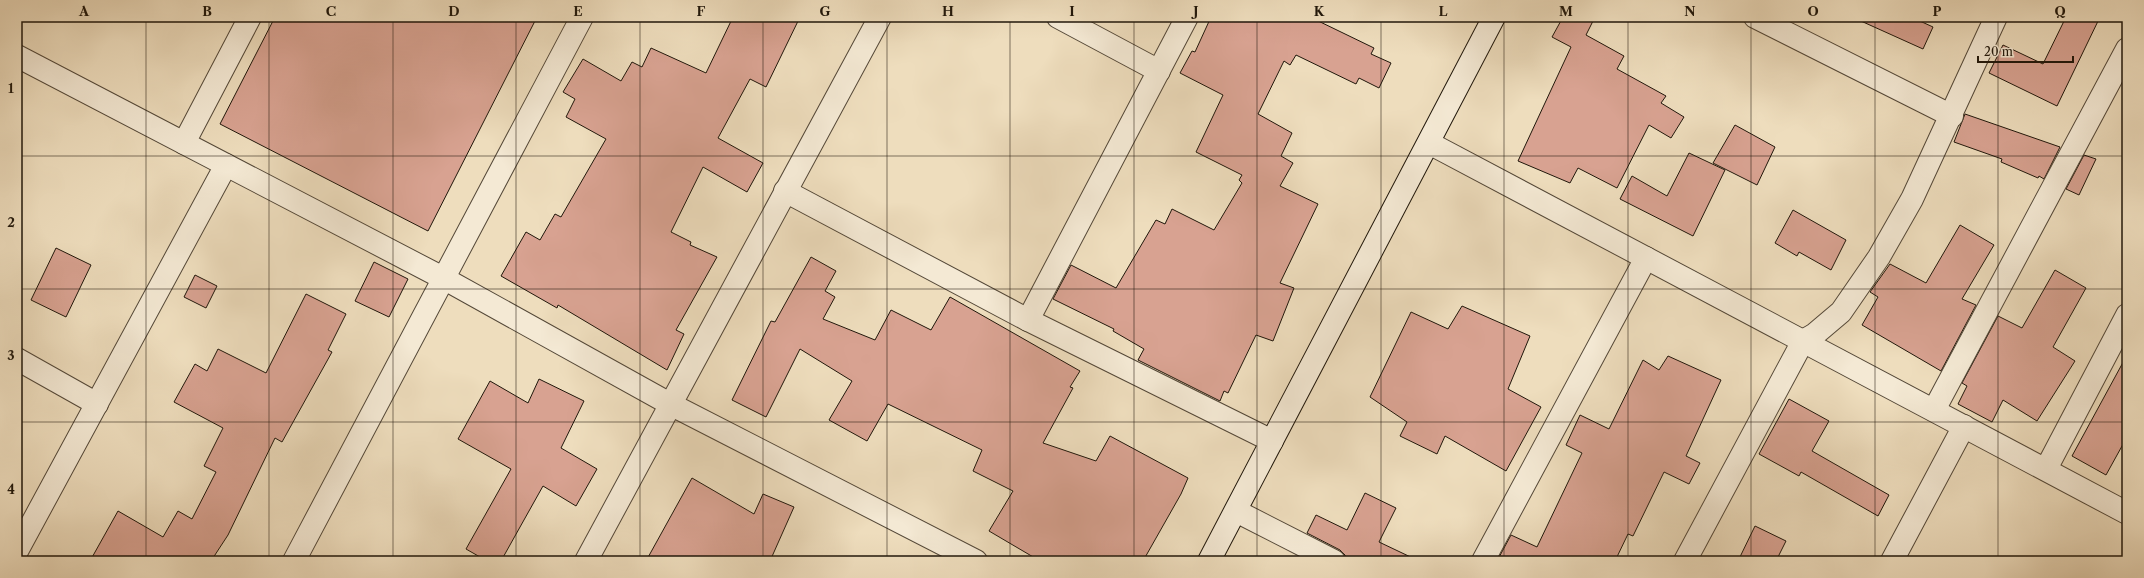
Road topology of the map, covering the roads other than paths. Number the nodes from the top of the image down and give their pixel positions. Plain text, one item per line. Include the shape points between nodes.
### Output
1 (250, 17) edge
2 (582, 17) edge
3 (880, 17) edge
4 (1058, 17) edge
5 (1187, 17) edge
6 (1494, 17) edge
7 (1755, 17) edge
8 (1996, 17) edge
9 (2127, 49) edge
10 (17, 56) edge
11 (1159, 71) junction
12 (1952, 116) junction
13 (1429, 142) junction
14 (184, 144) junction
15 (226, 165) junction
16 (785, 191) junction
17 (1646, 258) junction
18 (443, 278) junction
19 (2127, 315) edge
20 (1028, 320) junction
21 (1803, 341) junction
22 (17, 359) edge
23 (97, 404) junction
24 (670, 404) junction
25 (1934, 410) junction
26 (1964, 426) junction
27 (1272, 441) junction
28 (2046, 469) junction
29 (1236, 511) junction
30 (2127, 512) edge
31 (17, 551) edge
32 (294, 561) edge
33 (586, 561) edge
34 (976, 561) edge
35 (1209, 561) edge
36 (1334, 561) edge
37 (1483, 561) edge
38 (1685, 561) edge
39 (1892, 561) edge

1 - 14 street
2 - 18 street
3 - 16 street
4 - 11 street
5 - 11 street
6 - 13 street
7 - 12 street
8 - 12 street
9 - 25 street
10 - 14 street
11 - 20 street
12 - 21 street via 1903,216 1849,302 1829,323
13 - 17 street
13 - 27 street
14 - 15 street
15 - 18 street
15 - 23 street
16 - 20 street
16 - 24 street
17 - 21 street
17 - 37 street
18 - 24 street
18 - 32 street
19 - 28 street
20 - 27 street
21 - 25 street
21 - 38 street
22 - 23 street
23 - 31 street
24 - 33 street
24 - 34 street
25 - 26 street
26 - 28 street
26 - 39 street
27 - 29 street
28 - 30 street
29 - 35 street
29 - 36 street

